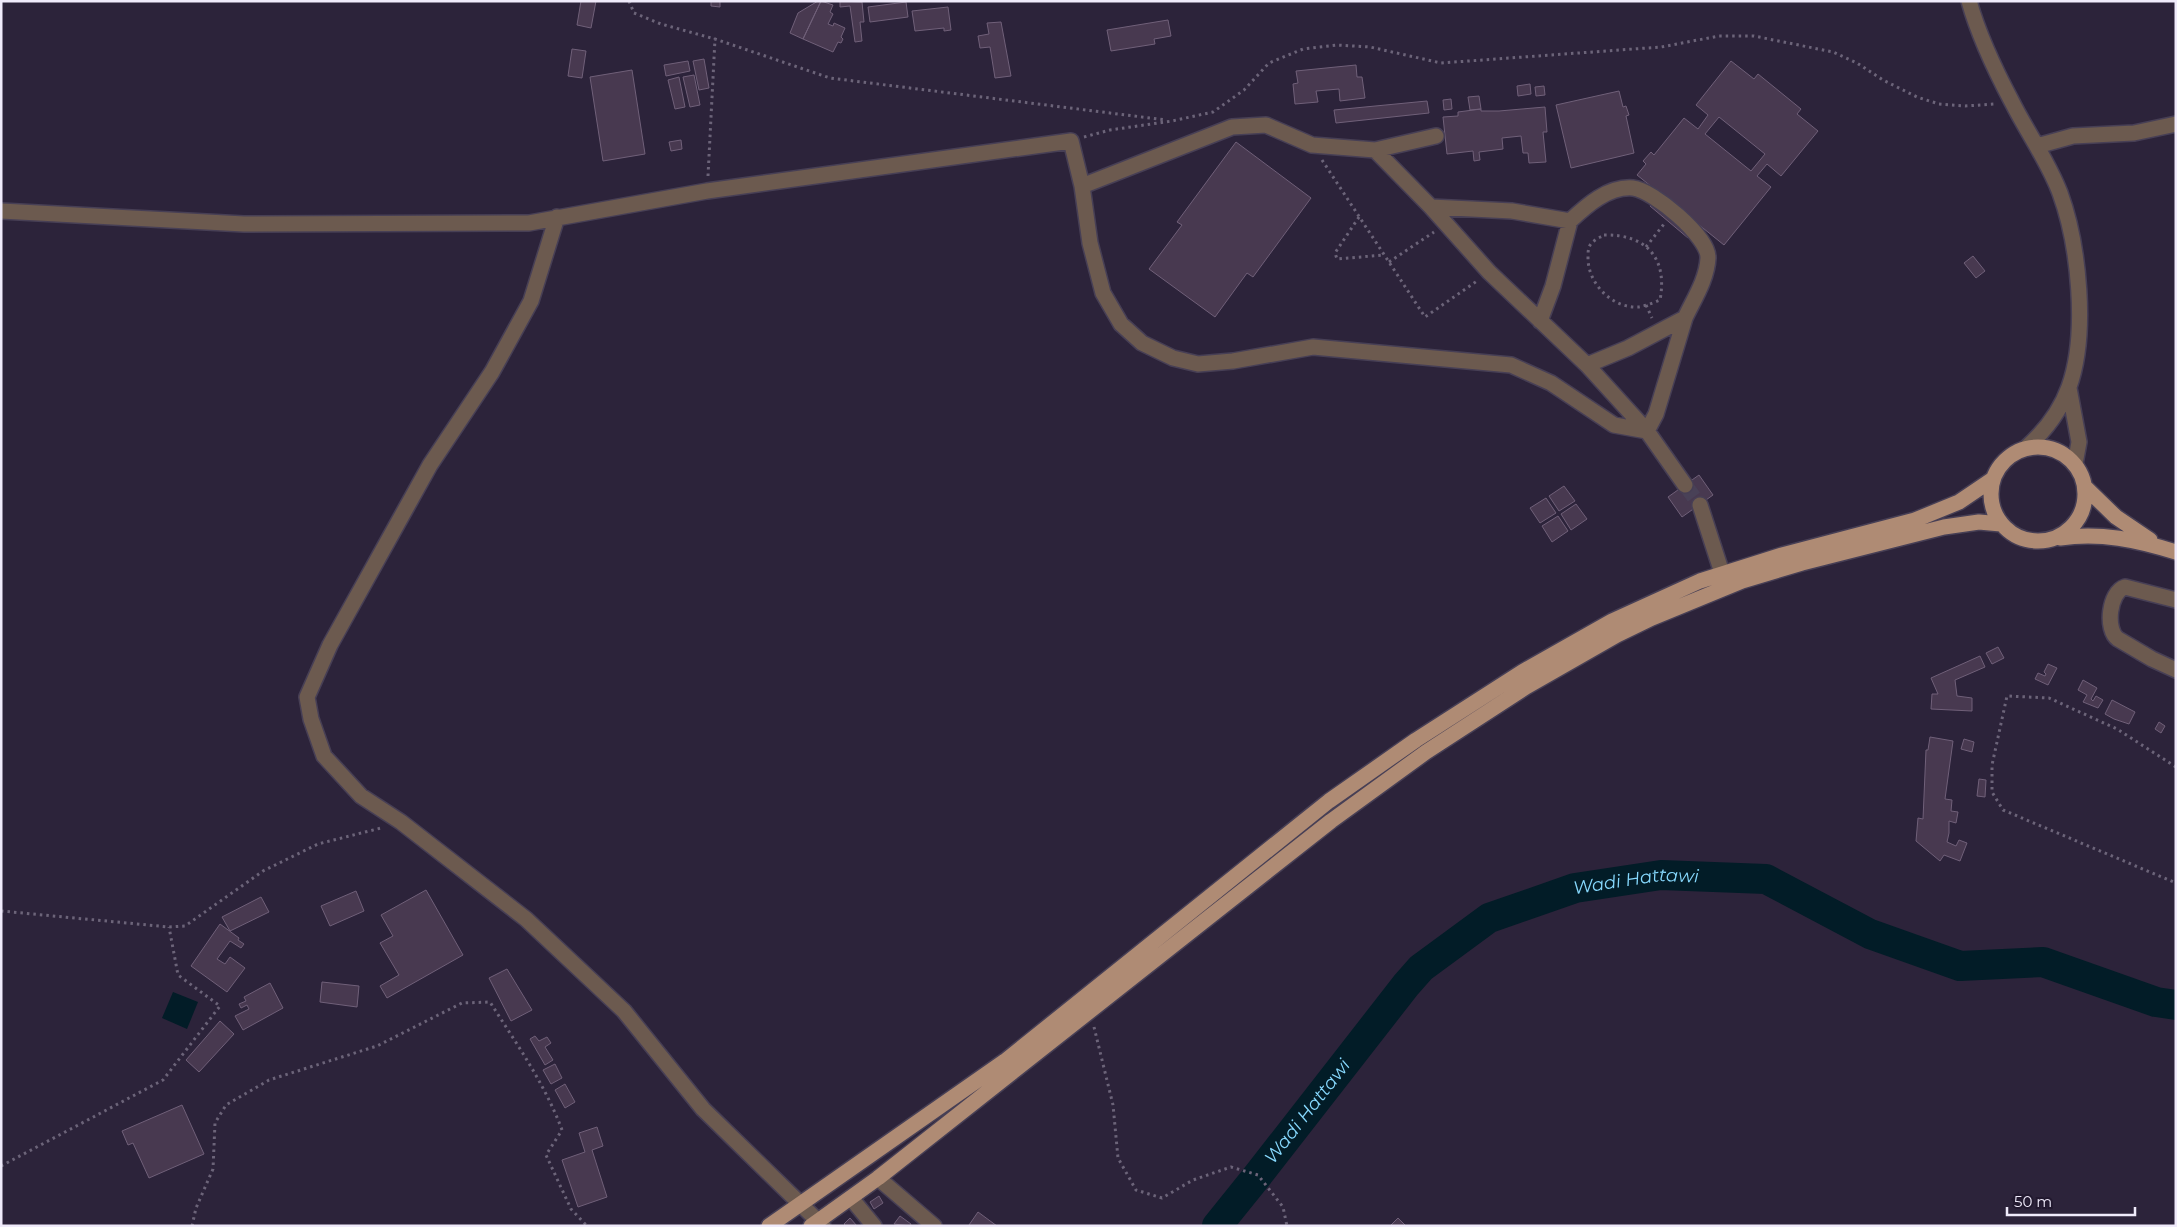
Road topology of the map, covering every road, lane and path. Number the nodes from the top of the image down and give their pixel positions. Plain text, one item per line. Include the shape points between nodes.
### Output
1 (629, 1) edge
2 (1969, 1) edge
3 (715, 40) junction
4 (2012, 103) junction
5 (1172, 121) junction
6 (2176, 124) edge
7 (1436, 136) dead end
8 (1072, 141) junction
9 (1312, 145) junction
10 (2037, 146) junction
11 (1376, 150) junction
12 (1082, 186) junction
13 (707, 191) junction
14 (1431, 207) junction
15 (1, 211) edge
16 (1673, 213) junction
17 (557, 217) junction
18 (1359, 217) junction
19 (1570, 221) junction
20 (1445, 225) junction
21 (1646, 247) junction
22 (1384, 255) junction
23 (1389, 262) junction
24 (1489, 272) junction
25 (1685, 318) junction
26 (1540, 321) junction
27 (1587, 365) junction
28 (2069, 386) junction
29 (1647, 431) junction
30 (2026, 448) junction
31 (2075, 464) junction
32 (1993, 479) junction
33 (1685, 485) tunnel mouth
34 (2085, 487) junction
35 (1700, 505) tunnel mouth
36 (2001, 524) junction
37 (2056, 539) junction
38 (2170, 550) edge
39 (1722, 573) junction
40 (2176, 600) edge
41 (2176, 670) edge
42 (2176, 767) edge
43 (401, 822) junction
44 (2176, 883) edge
45 (1, 911) edge
46 (169, 928) junction
47 (1090, 1011) junction
48 (1, 1166) edge
49 (878, 1178) junction
50 (851, 1198) junction
51 (799, 1204) junction
52 (817, 1224) edge
53 (192, 1226) edge
54 (588, 1226) edge
55 (769, 1226) edge
56 (874, 1226) edge
57 (934, 1226) edge
58 (1287, 1226) edge

1 - 3 path via 634,13
2 - 4 street via 1979,35
3 - 5 path via 830,78
3 - 13 path
4 - 5 path via 1939,104 1916,97 1833,52 1754,36 1719,36 1660,47 1440,63 1370,47 1337,45 1302,49 1269,64 1244,90 1213,112
4 - 10 street
5 - 8 path via 1110,130
6 - 10 street via 2134,133 2073,136
7 - 11 street
8 - 12 street
8 - 13 street
9 - 11 street
9 - 12 street via 1266,125 1232,127
9 - 18 path
10 - 28 street via 2060,192 2072,236 2080,300 2077,346
11 - 14 street
12 - 29 street via 1090,243 1103,293 1121,324 1142,343 1173,358 1198,364 1313,347 1511,365 1551,383 1614,425
13 - 17 street
14 - 19 street via 1512,211
14 - 20 street
15 - 17 street via 244,224 529,222
16 - 19 street via 1653,196 1633,188 1612,191 1589,204
16 - 21 path
16 - 25 street via 1696,232 1708,256 1704,278
17 - 43 street via 531,300 492,372 430,465 330,645 308,697 311,719 324,756 361,796
18 - 22 path
18 - 22 path via 1335,253 1337,259
19 - 26 street
20 - 23 path
20 - 24 street
21 - 21 path via 1618,235 1604,235 1593,241 1588,250 1591,278 1609,298 1622,305 1637,307 1660,300 1662,275 1658,261
22 - 23 path
23 - 24 path via 1426,317
24 - 26 street
25 - 27 street
25 - 29 street via 1656,414
26 - 27 street
27 - 29 street
28 - 30 street via 2045,431
28 - 31 street via 2079,442
29 - 33 street
30 - 31 main road via 2044,447 2061,453
30 - 32 main road via 2000,465
31 - 34 main road
32 - 36 main road via 1990,495 1993,510
32 - 39 main road via 1959,502 1915,520
34 - 37 main road via 2085,503 2080,518
34 - 38 main road via 2116,517
35 - 39 street
36 - 37 main road via 2026,540
36 - 47 main road via 1962,523 1772,572 1702,596 1617,635 1526,687 1426,752 1324,827
37 - 38 main road via 2102,535
39 - 51 main road via 1612,620 1522,672 1416,740 1321,807 1005,1061
40 - 41 street via 2120,588 2114,596 2110,628 2118,639
42 - 44 path via 2117,729 2049,698 2007,696 1992,765 1992,792 2003,810
43 - 46 path via 318,844 264,871 185,926
43 - 51 street via 526,919 624,1011 703,1109
45 - 46 path
46 - 48 path via 178,975 220,1006 163,1080
47 - 49 main road
47 - 58 path via 1113,1105 1118,1158 1136,1190 1162,1198 1193,1180 1231,1167 1258,1176 1283,1207
49 - 50 main road
49 - 57 street
50 - 52 main road
50 - 56 street
51 - 52 street
51 - 55 main road
53 - 54 path via 196,1208 214,1169 215,1124 226,1105 269,1080 377,1046 462,1003 490,1002 524,1055 555,1113 562,1130 546,1155 571,1209

